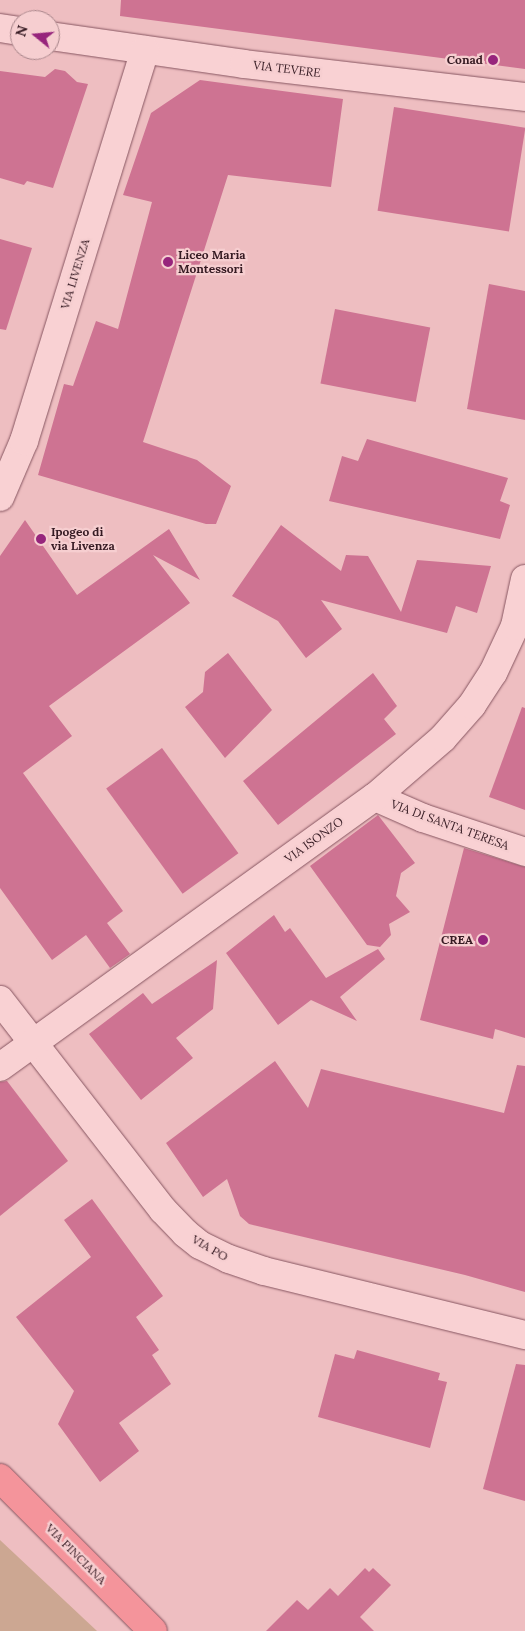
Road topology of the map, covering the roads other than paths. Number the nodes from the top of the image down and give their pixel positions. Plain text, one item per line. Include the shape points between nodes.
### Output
1 (60, 37) edge
2 (145, 50) junction
3 (525, 97) edge
4 (0, 497) edge
5 (525, 579) edge
6 (375, 797) junction
7 (525, 852) edge
8 (0, 1000) edge
9 (33, 1043) junction
10 (0, 1067) edge
11 (525, 1335) edge
12 (0, 1478) edge
13 (152, 1631) edge

1 - 2 street, VIA TEVERE
2 - 3 street, VIA TEVERE
2 - 4 street, VIA LIVENZA via 24,440
5 - 6 street, VIA ISONZO via 508,642 493,674 472,705 443,738
6 - 7 street, VIA DI SANTA TERESA via 422,818
6 - 9 street, VIA ISONZO
8 - 9 street, VIA PO
9 - 10 street, VIA ISONZO
9 - 11 street, VIA PO via 163,1210 200,1245 229,1260 264,1271
12 - 13 main road, VIA PINCIANA

